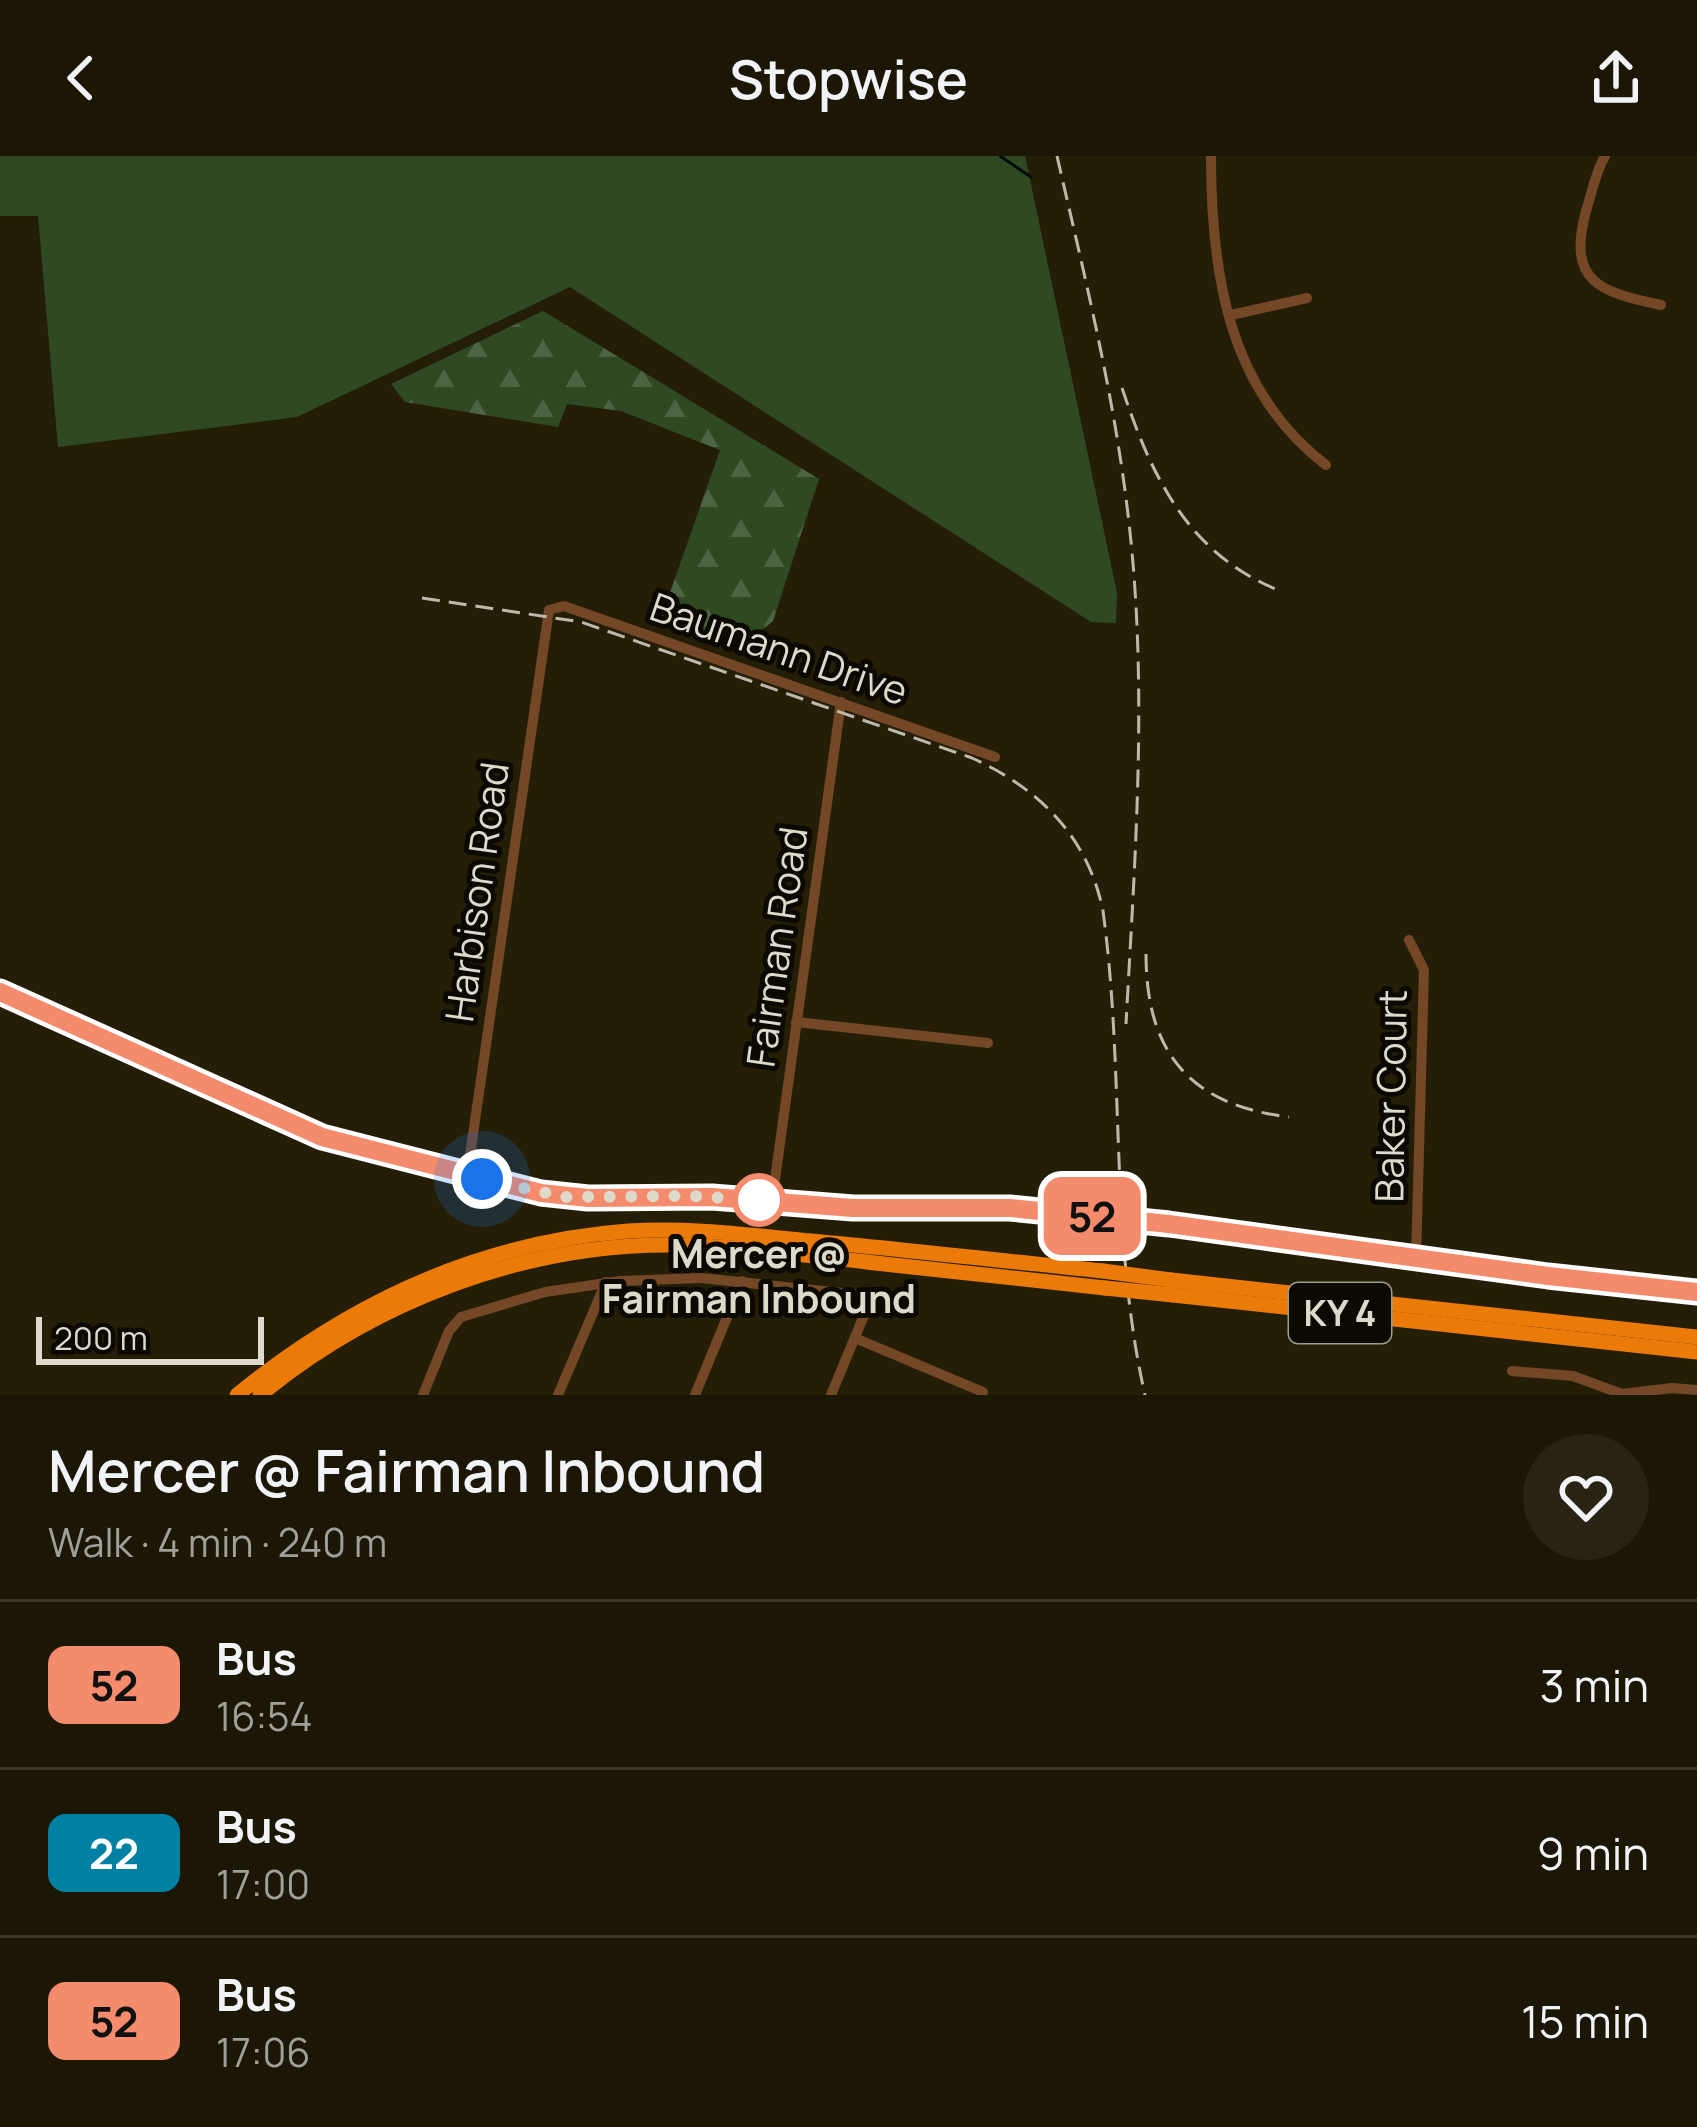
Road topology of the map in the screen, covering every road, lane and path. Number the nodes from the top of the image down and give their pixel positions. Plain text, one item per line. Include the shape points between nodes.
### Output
1 (1211, 156) edge
2 (1605, 156) edge
3 (1307, 298) dead end
4 (1661, 305) dead end
5 (1231, 315) junction
6 (1326, 466) dead end
7 (546, 616) joint
8 (841, 702) junction
9 (995, 757) dead end
10 (1409, 940) dead end
11 (0, 992) edge
12 (796, 1022) junction
13 (988, 1043) dead end
14 (466, 1176) junction
15 (772, 1201) junction
16 (1417, 1258) junction
17 (1104, 1280) junction
18 (742, 1281) junction
19 (605, 1282) junction
20 (1172, 1288) junction
21 (1697, 1292) edge
22 (1697, 1337) edge
23 (855, 1338) junction
24 (1697, 1352) edge
25 (1513, 1371) dead end
26 (1697, 1390) edge
27 (983, 1392) dead end
28 (237, 1395) edge
29 (260, 1395) edge
30 (422, 1395) edge
31 (558, 1395) edge
32 (695, 1395) edge
33 (831, 1395) edge

1 - 5 street via 1216,255
2 - 4 street via 1582,226 1582,266 1612,294
3 - 5 street
5 - 6 street via 1266,405
7 - 8 street, Baumann Drive via 564,606
7 - 14 street, Harbison Road
8 - 9 street, Baumann Drive
8 - 12 street, Fairman Road
10 - 16 street, Baker Court via 1424,970
11 - 14 street via 322,1137
12 - 13 street
12 - 15 street, Fairman Road
14 - 15 street via 565,1197
15 - 16 street, bridge via 1100,1216
16 - 21 street
17 - 20 highway, KY 4, bridge
17 - 28 highway, KY 4 via 709,1231 585,1236 503,1252 417,1282 326,1329
17 - 29 highway, KY 4 via 755,1249 602,1250 435,1291 330,1345
18 - 19 street
18 - 23 street via 854,1292 865,1300
18 - 32 street
19 - 30 street via 461,1317
19 - 31 street
20 - 22 highway, KY 4
20 - 24 highway, KY 4
23 - 27 street
23 - 33 street
25 - 26 street via 1573,1376 1622,1394

